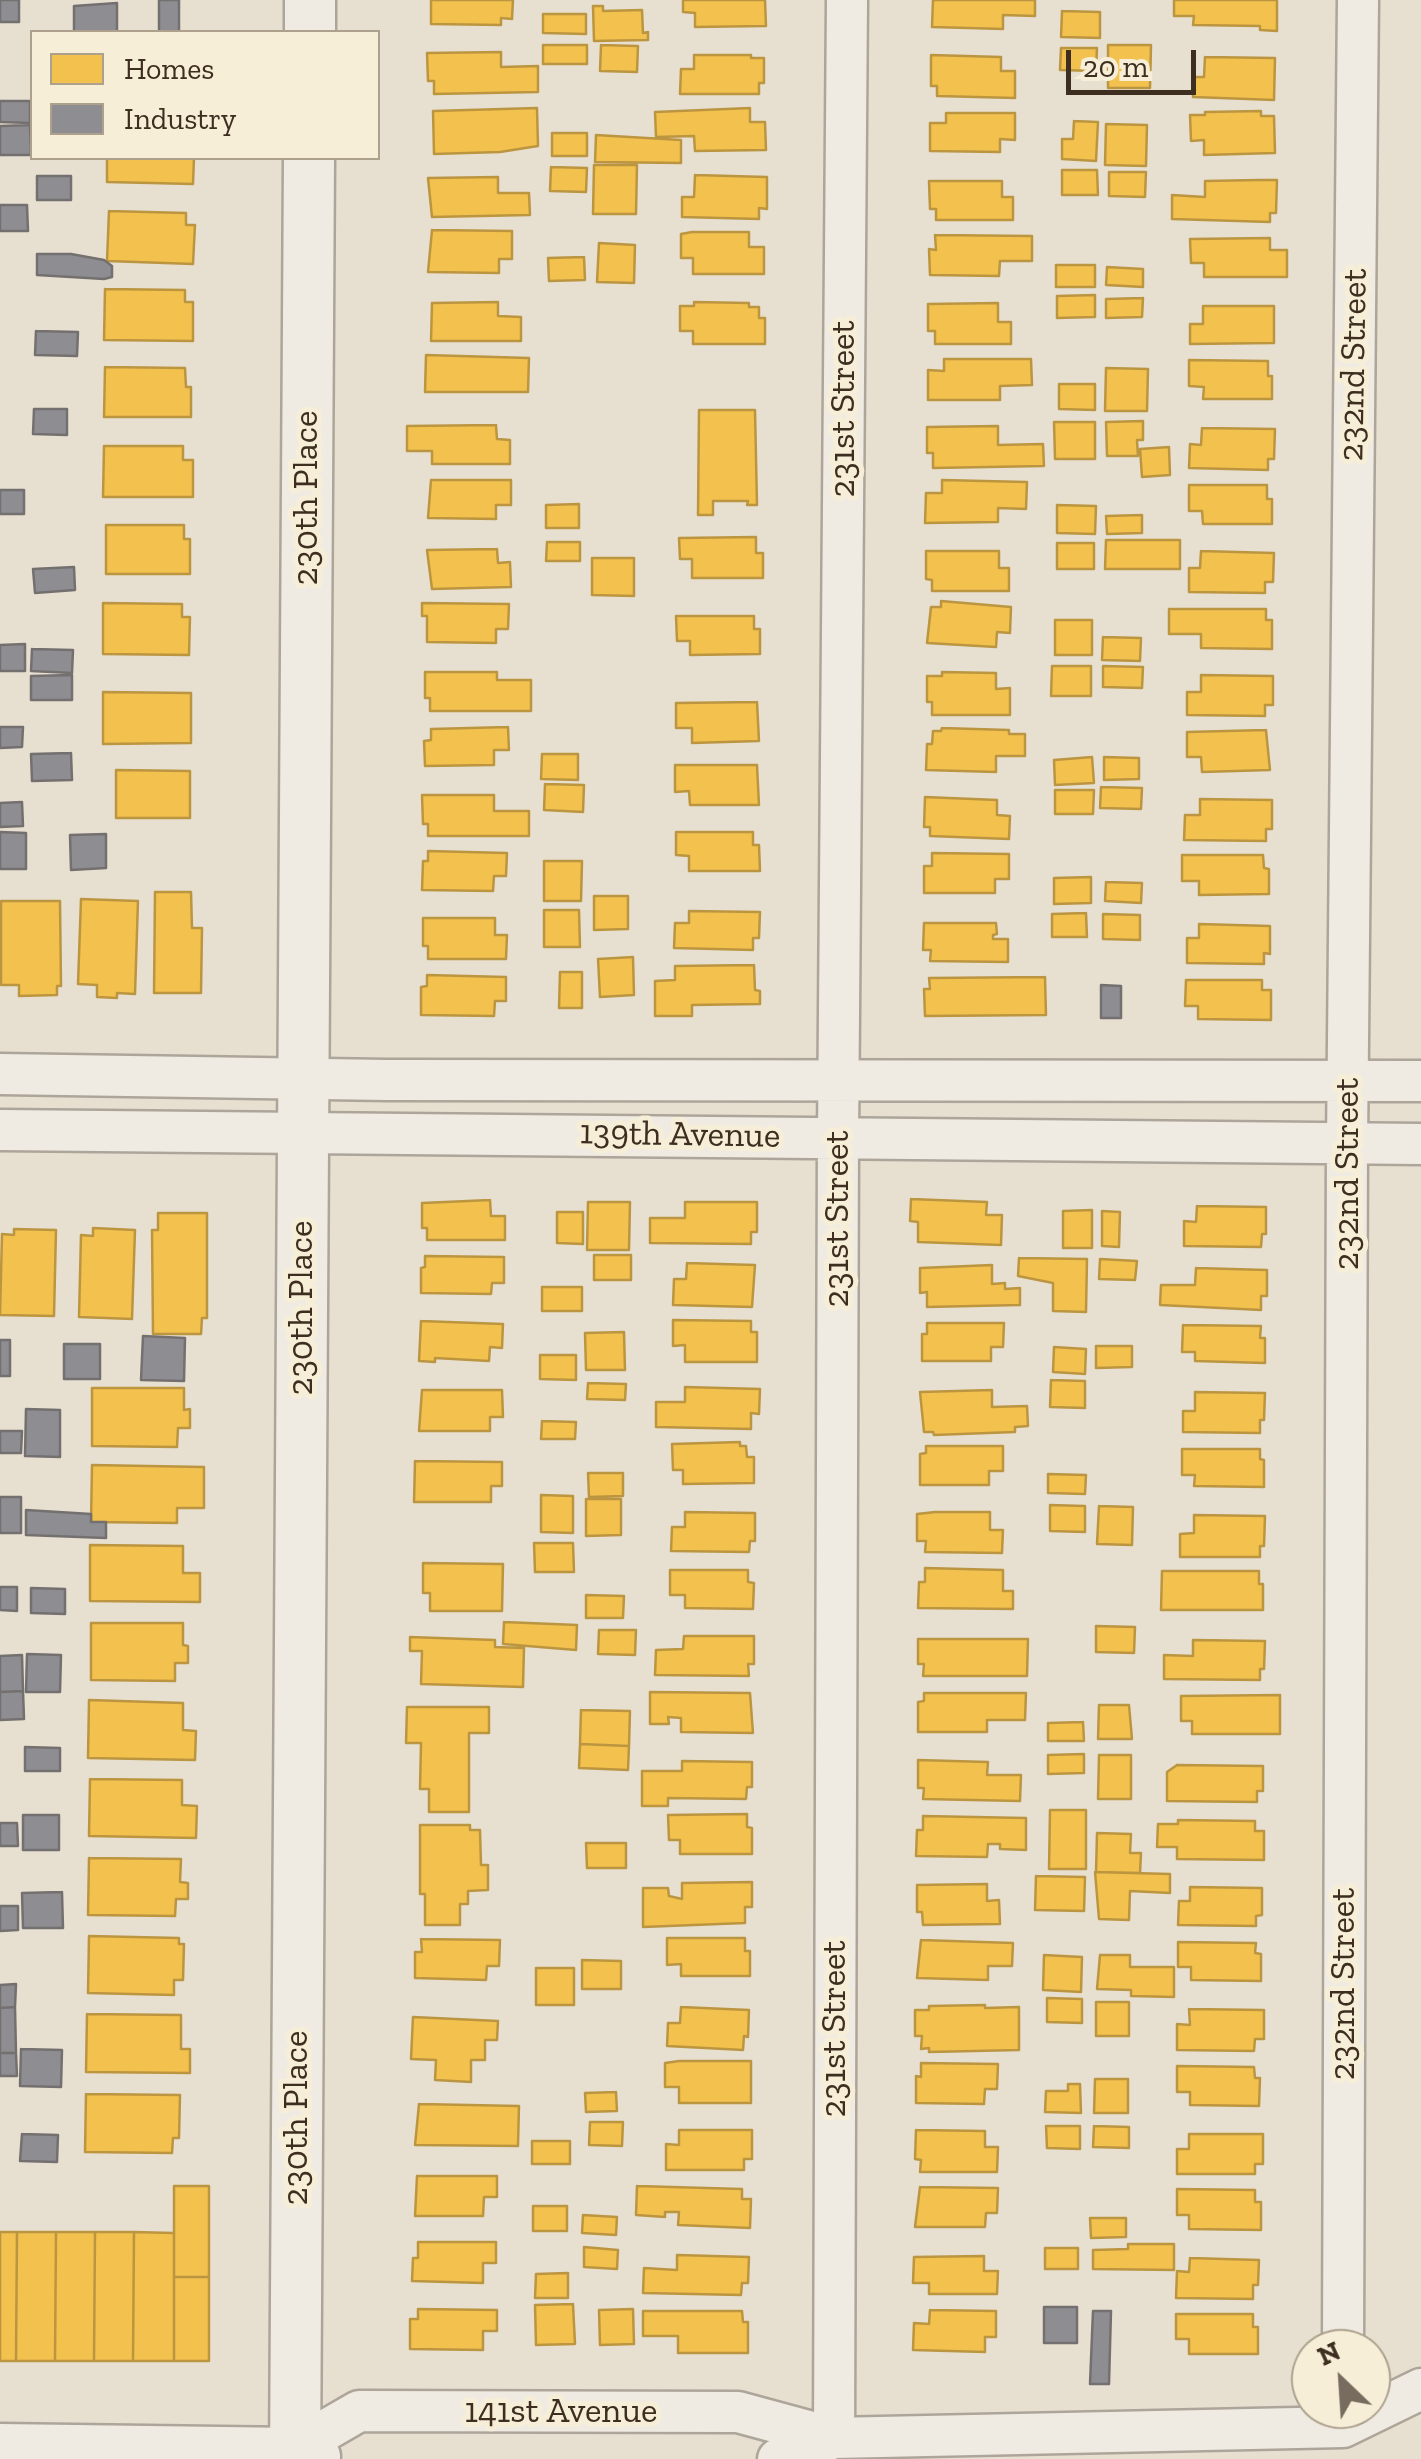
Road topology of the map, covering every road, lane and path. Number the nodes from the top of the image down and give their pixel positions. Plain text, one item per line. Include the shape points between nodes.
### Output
1 (310, 0) edge
2 (847, 0) edge
3 (1358, 0) edge
4 (310, 30) edge
5 (309, 160) edge
6 (0, 1074) edge
7 (838, 1078) junction
8 (304, 1079) junction
9 (1348, 1080) junction
10 (1421, 1081) edge
11 (0, 1130) edge
12 (303, 1134) junction
13 (838, 1137) junction
14 (1348, 1143) junction
15 (1421, 1144) edge
16 (1343, 2329) edge
17 (1421, 2390) edge
18 (1391, 2401) edge
19 (1291, 2425) edge
20 (1259, 2429) junction
21 (834, 2438) junction
22 (0, 2444) edge
23 (307, 2455) edge
24 (778, 2459) edge
25 (1220, 2459) edge

1 - 4 street
2 - 7 street, 231st Street
3 - 9 street, 232nd Street
5 - 8 street, 230th Place
6 - 8 street, 139th Avenue
7 - 8 street, 139th Avenue
7 - 9 street, 139th Avenue
7 - 13 street, 231st Street
8 - 12 street, 230th Place
9 - 10 street, 139th Avenue
9 - 14 street, 232nd Street
11 - 12 street, 139th Avenue
12 - 13 street, 139th Avenue
12 - 23 street, 230th Place
13 - 14 street, 139th Avenue
13 - 21 street, 231st Street
14 - 15 street, 139th Avenue
14 - 16 street, 232nd Street
17 - 18 street
19 - 20 street, 141st Avenue
20 - 21 street, 141st Avenue
20 - 25 street
21 - 23 street, 141st Avenue via 738,2412 359,2411
21 - 24 street, 141st Avenue
22 - 23 street

